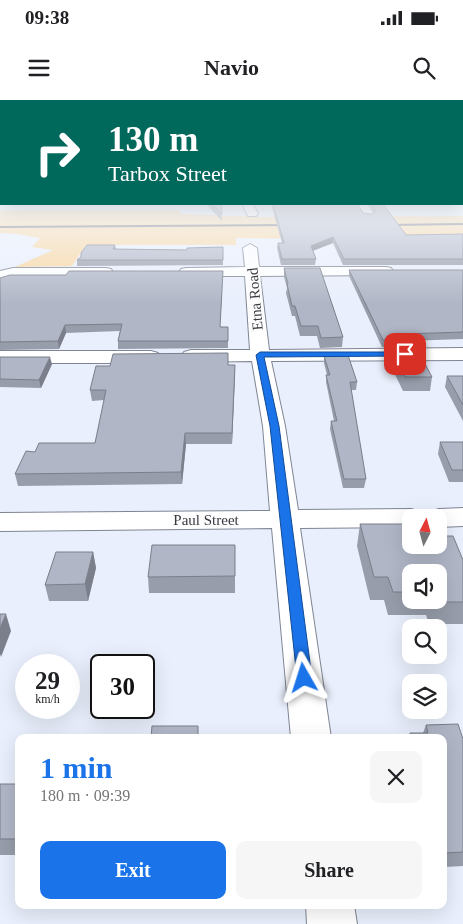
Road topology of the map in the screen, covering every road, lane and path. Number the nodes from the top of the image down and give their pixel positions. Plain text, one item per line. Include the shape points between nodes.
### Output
1 (251, 260) junction
2 (403, 270) edge
3 (117, 272) edge
4 (174, 272) edge
5 (4, 273) edge
6 (463, 354) edge
7 (260, 355) junction
8 (0, 357) edge
9 (402, 518) edge
10 (448, 518) edge
11 (463, 518) edge
12 (286, 520) junction
13 (0, 522) edge
14 (311, 734) edge
15 (330, 909) edge
16 (332, 924) edge

1 - 2 street
1 - 4 street
1 - 7 street, Etna Road
3 - 5 street
6 - 7 street
7 - 8 street
7 - 12 street, Etna Road via 274,426
9 - 12 street, Paul Street
10 - 11 street
12 - 13 street, Paul Street
12 - 14 street, Etna Road
15 - 16 street

